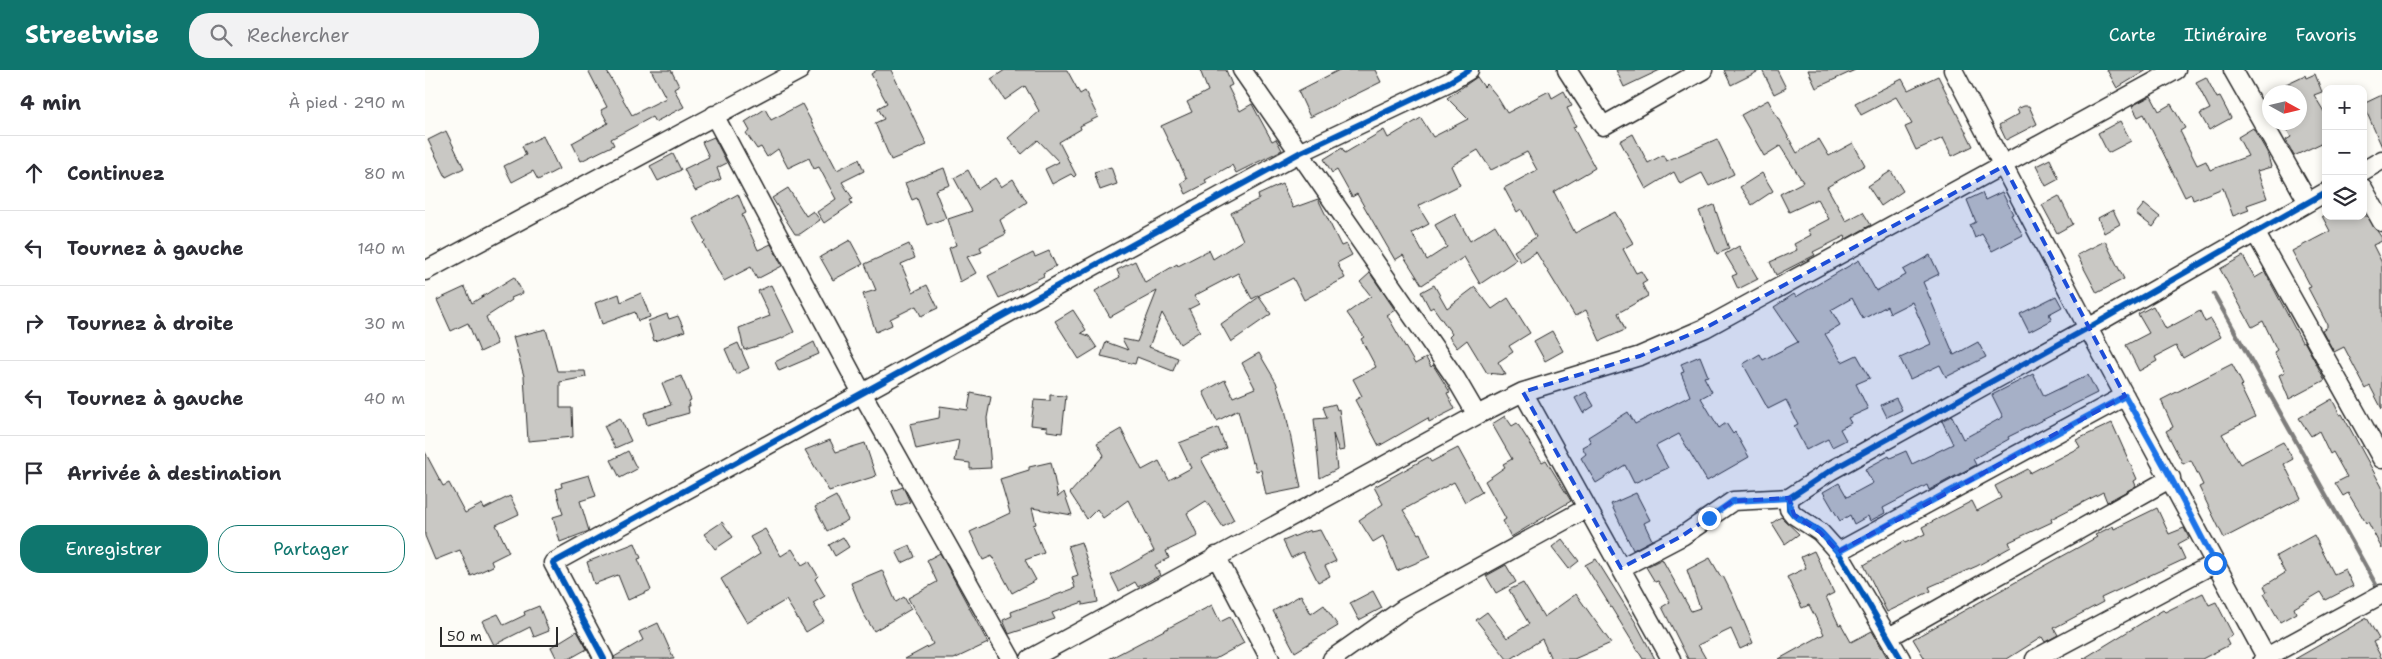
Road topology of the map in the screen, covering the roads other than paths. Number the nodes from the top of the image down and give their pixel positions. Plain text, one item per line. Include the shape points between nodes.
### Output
1 (800, 70) edge
2 (1242, 70) edge
3 (1469, 70) edge
4 (1567, 70) edge
5 (1703, 70) edge
6 (1953, 70) edge
7 (2176, 70) edge
8 (2233, 70) edge
9 (714, 116) junction
10 (1301, 152) junction
11 (2382, 160) edge
12 (2004, 166) junction
13 (2367, 169) edge
14 (2322, 194) edge
15 (2367, 195) edge
16 (2308, 202) junction
17 (2382, 222) edge
18 (2255, 232) junction
19 (425, 271) edge
20 (2088, 328) junction
21 (1523, 392) junction
22 (862, 394) junction
23 (2125, 396) junction
24 (1477, 415) junction
25 (2382, 459) edge
26 (2171, 478) junction
27 (1789, 498) junction
28 (1587, 508) junction
29 (1838, 552) junction
30 (1216, 556) junction
31 (2215, 563) junction
32 (1621, 568) junction
33 (2376, 597) edge
34 (1889, 638) junction
35 (2266, 658) edge
36 (604, 659) edge
37 (1011, 659) edge
38 (1030, 659) edge
39 (1270, 659) edge
40 (1332, 659) edge
41 (1671, 659) edge
42 (1901, 659) edge
43 (2035, 659) edge

1 - 9 street
2 - 10 street
3 - 10 street
4 - 5 street via 1603,126
6 - 12 street
7 - 12 street
8 - 16 street
9 - 19 street
9 - 22 street
10 - 22 street
10 - 24 street via 1456,379
11 - 13 street
12 - 20 street
12 - 21 street via 1705,328 1640,356
14 - 16 street
15 - 17 street
16 - 18 street
18 - 20 street
18 - 25 street
20 - 23 street
20 - 27 street via 1830,471
21 - 24 street
21 - 28 street
22 - 36 street via 553,563
22 - 37 street
23 - 26 street
23 - 29 street
24 - 30 street
26 - 31 street
26 - 34 street
27 - 29 street via 1789,509 1794,515 1820,532
27 - 32 street via 1733,501 1682,536
28 - 32 street
28 - 40 street via 1403,609
29 - 34 street
30 - 38 street
30 - 39 street
31 - 35 street
31 - 43 street
32 - 41 street
33 - 35 street
34 - 42 street

